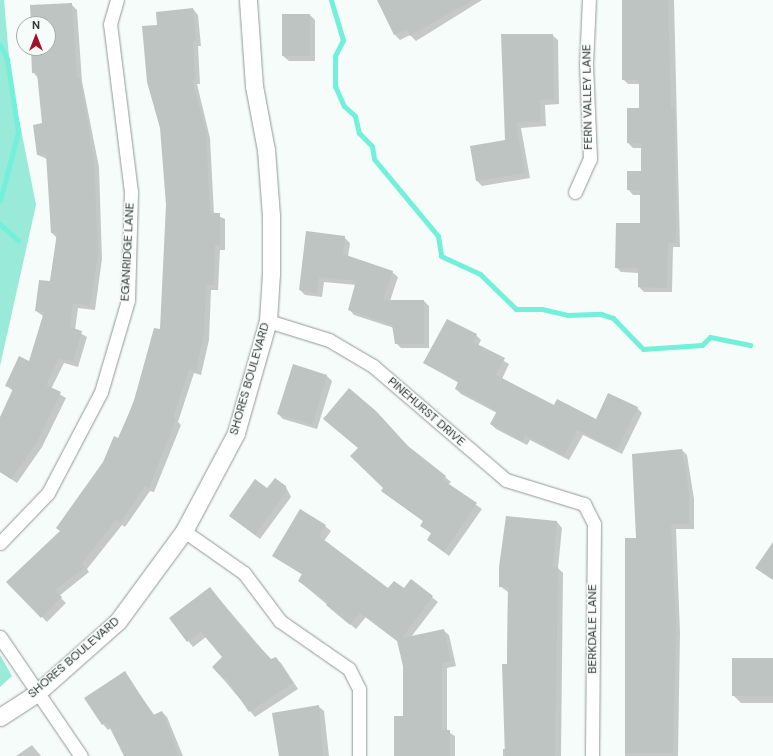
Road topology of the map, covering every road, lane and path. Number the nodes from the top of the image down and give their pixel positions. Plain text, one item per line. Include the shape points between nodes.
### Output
1 (117, 0) edge
2 (248, 0) edge
3 (589, 0) edge
4 (575, 192) dead end
5 (268, 321) junction
6 (584, 504) joint
7 (184, 531) junction
8 (0, 543) edge
9 (0, 637) edge
10 (37, 693) junction
11 (0, 717) edge
12 (81, 756) edge
13 (359, 756) edge
14 (592, 756) edge

1 - 8 street, EGANRIDGE LANE via 110,24 131,192 128,300 101,392 48,493
2 - 5 street, SHORES BOULEVARD via 254,86 266,150 272,216
3 - 4 street, FERN VALLEY LANE via 586,65 590,159
5 - 6 street, PINEHURST DRIVE via 329,340 374,366 506,480
5 - 7 street, SHORES BOULEVARD via 236,433
6 - 14 street, BERKDALE LANE via 594,524
7 - 10 street, SHORES BOULEVARD via 118,621
7 - 13 street via 244,573 280,621 349,669 359,689
9 - 10 street
10 - 11 street, SHORES BOULEVARD
10 - 12 street

